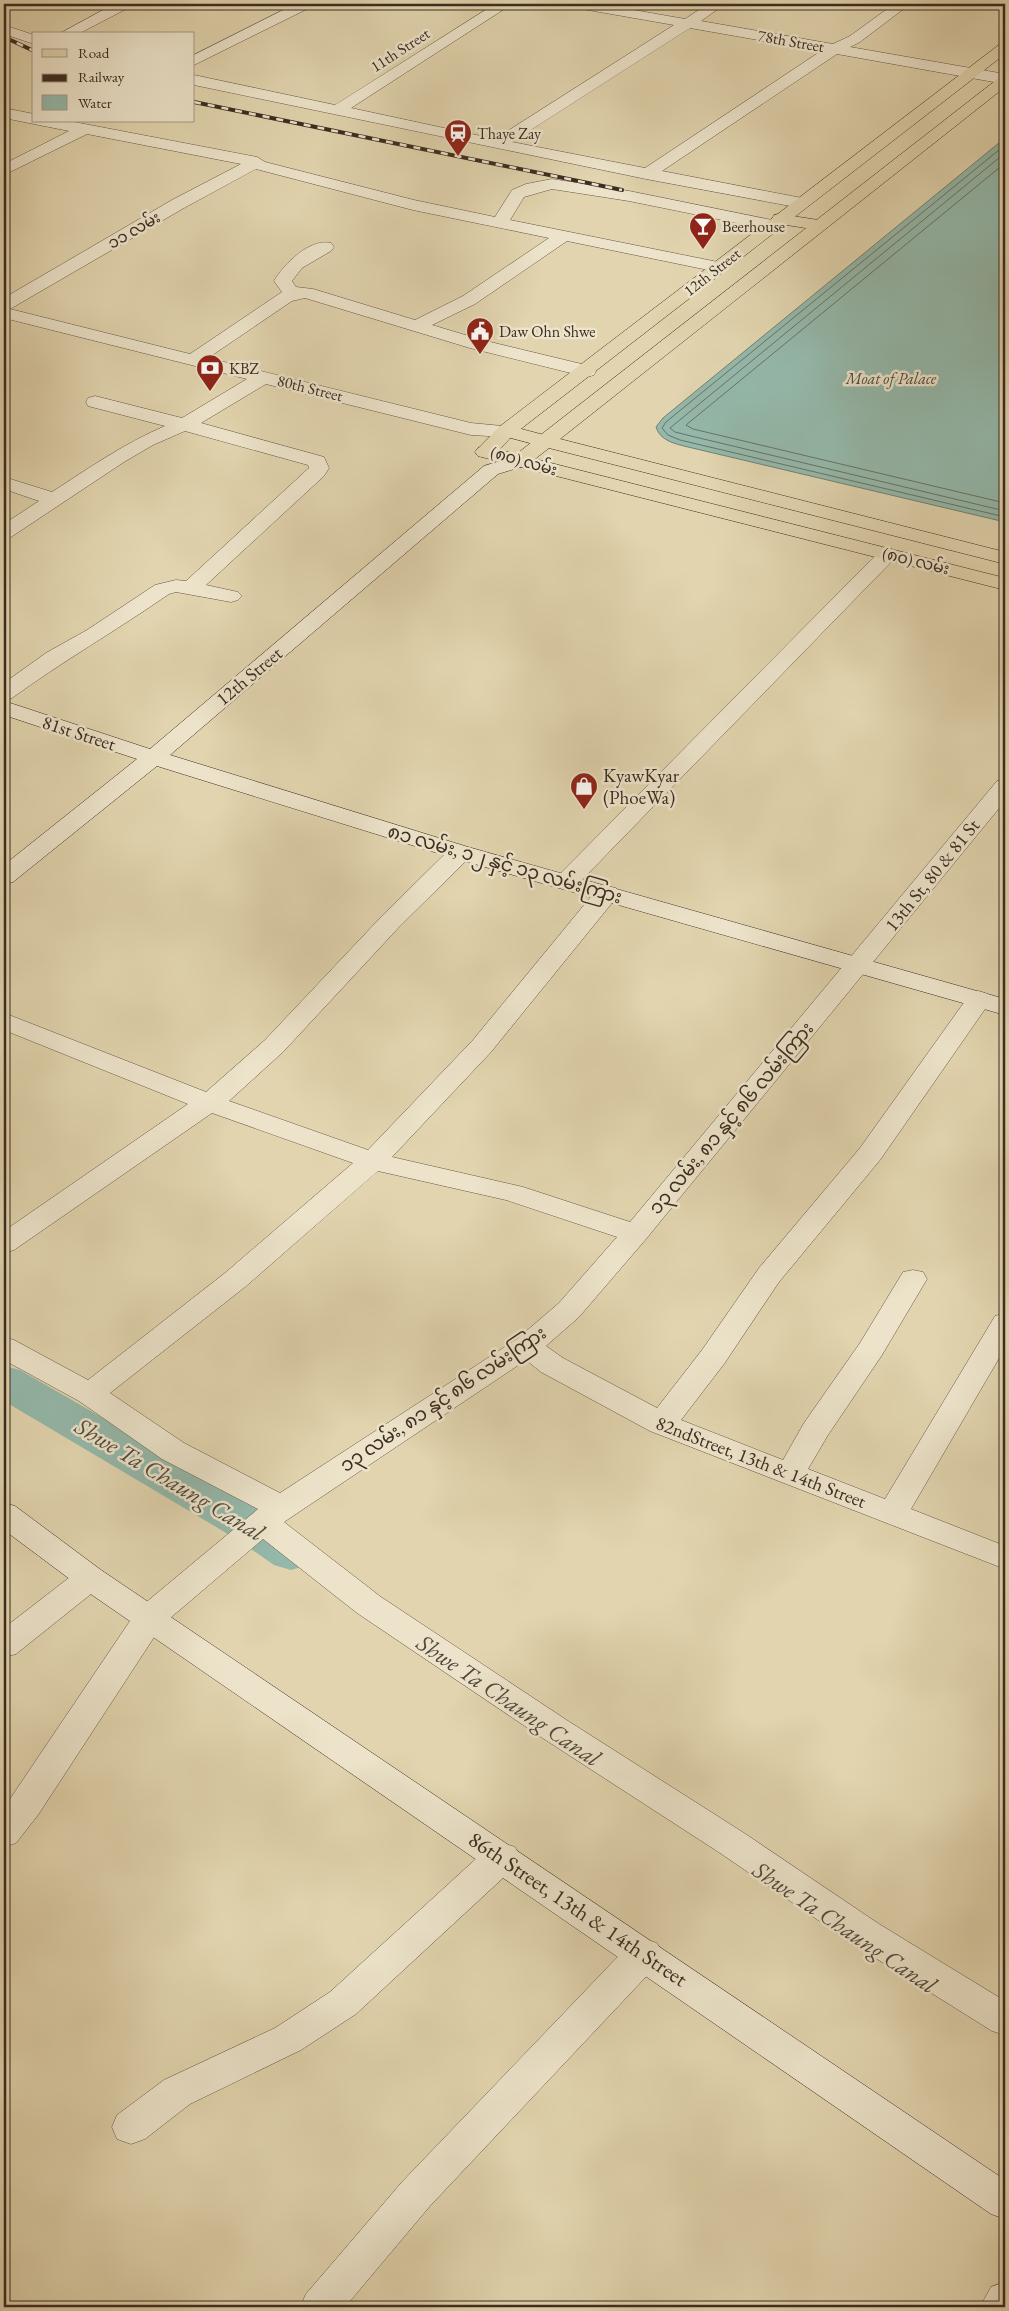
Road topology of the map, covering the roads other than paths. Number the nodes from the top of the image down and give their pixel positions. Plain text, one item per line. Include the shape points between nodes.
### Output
1 (125, 4) edge
2 (306, 4) edge
3 (506, 4) edge
4 (578, 4) edge
5 (718, 4) edge
6 (903, 4) edge
7 (687, 23) junction
8 (4, 29) edge
9 (70, 32) edge
10 (32, 39) edge
11 (1005, 47) edge
12 (834, 49) junction
13 (195, 60) edge
14 (971, 74) junction
15 (195, 80) edge
16 (1005, 80) edge
17 (338, 110) junction
18 (4, 114) edge
19 (32, 119) edge
20 (48, 122) edge
21 (85, 129) junction
22 (498, 144) junction
23 (251, 162) junction
24 (4, 170) edge
25 (646, 174) junction
26 (711, 186) junction
27 (801, 202) junction
28 (683, 207) junction
29 (498, 222) junction
30 (776, 222) junction
31 (818, 226) junction
32 (563, 236) junction
33 (325, 247) dead end
34 (718, 267) junction
35 (292, 294) junction
36 (4, 305) edge
37 (4, 313) edge
38 (418, 325) junction
39 (195, 359) junction
40 (587, 371) junction
41 (264, 377) junction
42 (95, 402) dead end
43 (181, 426) junction
44 (471, 429) junction
45 (506, 431) junction
46 (545, 441) junction
47 (488, 461) junction
48 (520, 461) junction
49 (4, 483) edge
50 (54, 499) junction
51 (4, 533) edge
52 (888, 554) junction
53 (1005, 558) edge
54 (1005, 584) edge
55 (191, 588) junction
56 (232, 596) dead end
57 (4, 693) edge
58 (4, 708) edge
59 (153, 758) junction
60 (1005, 786) edge
61 (460, 853) junction
62 (4, 877) edge
63 (566, 882) junction
64 (607, 893) junction
65 (859, 964) junction
66 (992, 1003) edge
67 (4, 1021) edge
68 (210, 1103) junction
69 (373, 1161) junction
70 (636, 1233) junction
71 (4, 1244) edge
72 (914, 1279) dead end
73 (1003, 1330) edge
74 (527, 1346) junction
75 (4, 1347) edge
76 (90, 1394) junction
77 (660, 1424) junction
78 (790, 1474) junction
79 (893, 1513) junction
80 (4, 1514) edge
81 (272, 1515) junction
82 (1005, 1558) edge
83 (90, 1578) junction
84 (150, 1617) junction
85 (4, 1645) edge
86 (4, 1834) edge
87 (502, 1857) junction
88 (644, 1954) junction
89 (1005, 2020) edge
90 (130, 2127) dead end
91 (1005, 2202) edge
92 (1005, 2300) edge
93 (320, 2307) edge
94 (1000, 2307) edge

1 - 9 street
2 - 13 street
3 - 17 street, 11th Street
4 - 7 street, 78th Street
5 - 7 street
6 - 12 street via 855,39
7 - 12 street, 78th Street
7 - 22 street
8 - 10 street
11 - 14 main road, 12th Street
12 - 14 street, 78th Street
12 - 25 street
14 - 16 street, 78th Street
14 - 27 main road, 12th Street
15 - 17 street
16 - 31 main road, 12th Street
17 - 22 street
18 - 19 street
20 - 21 street
21 - 23 street
21 - 24 street
22 - 25 street
23 - 29 street via 413,205
23 - 36 street, ၁၁ လမ်း
25 - 26 street
26 - 27 street
26 - 28 street
27 - 30 main road, 12th Street
28 - 29 street via 552,184 518,194
28 - 30 street
29 - 32 street
30 - 31 main road
30 - 34 main road, 12th Street
31 - 46 main road, 12th Street
32 - 34 street
32 - 38 street via 469,300
33 - 35 street via 301,258 288,271 283,281
34 - 40 main road, 12th Street
35 - 38 street via 307,293
35 - 39 street
37 - 39 street, 80th Street
38 - 40 street via 476,344
39 - 41 street, 80th Street
40 - 45 main road, 12th Street
41 - 43 street
41 - 44 street, 80th Street
42 - 43 street
43 - 50 street via 146,441
43 - 55 street via 275,448 317,461 319,468
44 - 45 street, (၈၀) လမ်း
44 - 47 street, (၈၀) လမ်း
45 - 46 main road, (၈၀) လမ်း
45 - 47 main road, 12th Street
46 - 48 main road, 12th Street
46 - 53 main road, (၈၀) လမ်း
47 - 48 street, 12th Street
47 - 59 street, 12th Street
48 - 52 main road, (၈၀) လမ်း
49 - 50 street
50 - 51 street
52 - 54 main road, (၈၀) လမ်း
52 - 63 street
55 - 56 street
55 - 57 street via 176,586 156,592
58 - 59 street, 81st Street
59 - 61 street, ၈၁ လမ်း, ၁၂ နှင့် ၁၃ လမ်းကြား
59 - 62 street, 12th Street
60 - 65 street, 13th St, 80 & 81 St
61 - 63 street, ၈၁ လမ်း, ၁၂ နှင့် ၁၃ လမ်းကြား
61 - 68 street via 274,1046
63 - 64 street, ၈၁ လမ်း, ၁၂ နှင့် ၁၃ လမ်းကြား
64 - 65 street, ၈၁ လမ်း, ၁၂ နှင့် ၁၃ လမ်းကြား
64 - 69 street via 482,1046
65 - 66 street, ၈၁ လမ်း, ၁၂ နှင့် ၁၃ လမ်းကြား
65 - 70 street, ၁၃ လမ်း, ၈၁ နှင့် ၈၆ လမ်းကြား
66 - 77 street via 769,1275 713,1357
67 - 68 street
68 - 69 street
68 - 71 street via 153,1138
69 - 70 street via 513,1193
69 - 76 street via 235,1280
70 - 74 street, ၁၃ လမ်း, ၈၁ နှင့် ၈၆ လမ်းကြား via 569,1310
72 - 78 street via 872,1348 815,1430
73 - 79 street
74 - 77 street, 82ndStreet, 13th & 14th Street via 552,1366
74 - 81 street, ၁၃ လမ်း, ၈၁ နှင့် ၈၆ လမ်းကြား
75 - 76 street
76 - 81 street
77 - 78 street, 82ndStreet, 13th & 14th Street
78 - 79 street, 82ndStreet, 13th & 14th Street
79 - 82 street, 82ndStreet, 13th & 14th Street
80 - 83 street, 86th Street, 13th & 14th Street
81 - 84 street, ၁၃ လမ်း, ၈၁ နှင့် ၈၆ လမ်းကြား
81 - 89 street via 369,1605 866,1934
83 - 84 street, 86th Street, 13th & 14th Street
83 - 85 street
84 - 86 street, ၁၃ လမ်း, ၈၁ နှင့် ၈၆ လမ်းကြား
84 - 87 street, 86th Street, 13th & 14th Street
87 - 88 street, 86th Street, 13th & 14th Street
87 - 90 street via 343,2003 288,2039 177,2092
88 - 91 street, 86th Street, 13th & 14th Street
88 - 93 street via 416,2194
92 - 94 street

